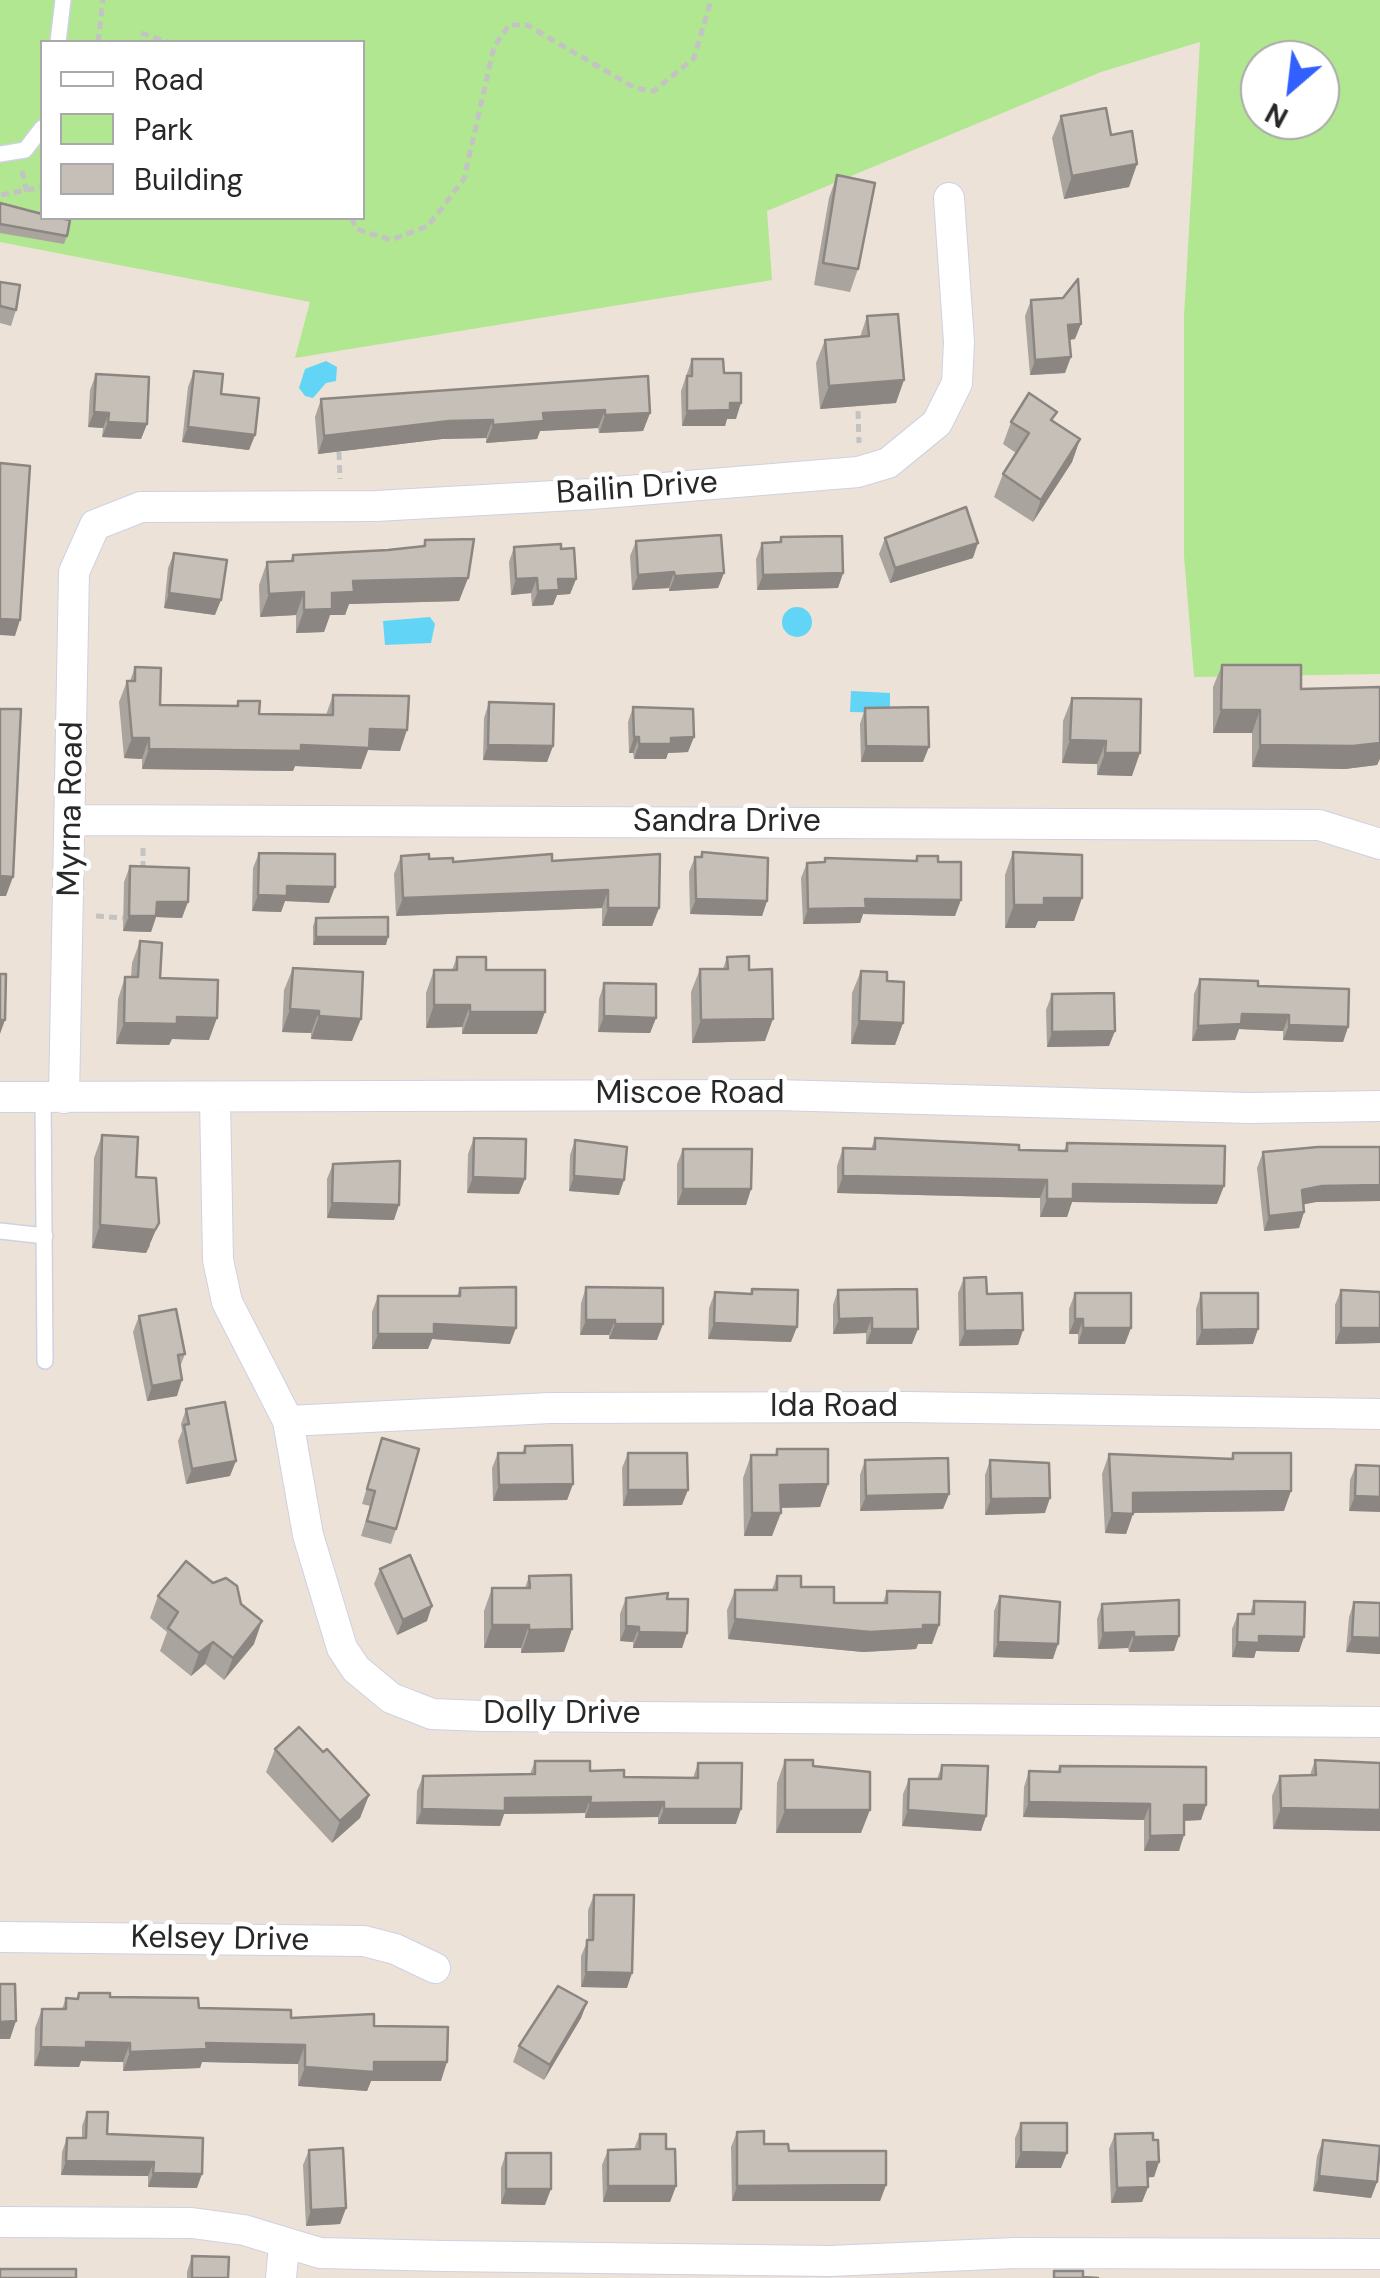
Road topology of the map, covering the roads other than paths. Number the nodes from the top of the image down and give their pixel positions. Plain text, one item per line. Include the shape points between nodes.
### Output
1 (63, 0) edge
2 (58, 40) edge
3 (40, 134) edge
4 (0, 154) edge
5 (948, 198) dead end
6 (95, 525) joint
7 (72, 820) junction
8 (1380, 844) edge
9 (0, 1097) edge
10 (54, 1098) junction
11 (215, 1099) junction
12 (1380, 1106) edge
13 (0, 1230) edge
14 (45, 1236) junction
15 (45, 1361) dead end
16 (1380, 1414) edge
17 (288, 1422) junction
18 (1380, 1722) edge
19 (0, 1937) edge
20 (434, 1968) dead end
21 (0, 2222) edge
22 (284, 2246) junction
23 (1380, 2254) edge
24 (504, 2268) edge
25 (281, 2278) edge

1 - 2 lane
3 - 4 lane via 24,150
5 - 6 street, Bailin Drive via 956,383 937,422 888,463 788,478 376,506 141,507
6 - 7 street, Myrna Road via 74,572
7 - 8 street, Sandra Drive via 1319,825
7 - 10 street, Myrna Road
9 - 10 street, Miscoe Road
10 - 11 street, Miscoe Road
10 - 14 lane
11 - 12 street, Miscoe Road via 776,1095
11 - 17 street, Dolly Drive via 218,1260 226,1302
13 - 14 lane
14 - 15 lane
16 - 17 street, Ida Road via 550,1408
17 - 18 street, Dolly Drive via 308,1535 342,1648 391,1698 432,1714
19 - 20 street, Kelsey Drive via 364,1941
21 - 22 street via 192,2223 244,2230
22 - 24 street
22 - 25 street
23 - 24 street via 1015,2252

